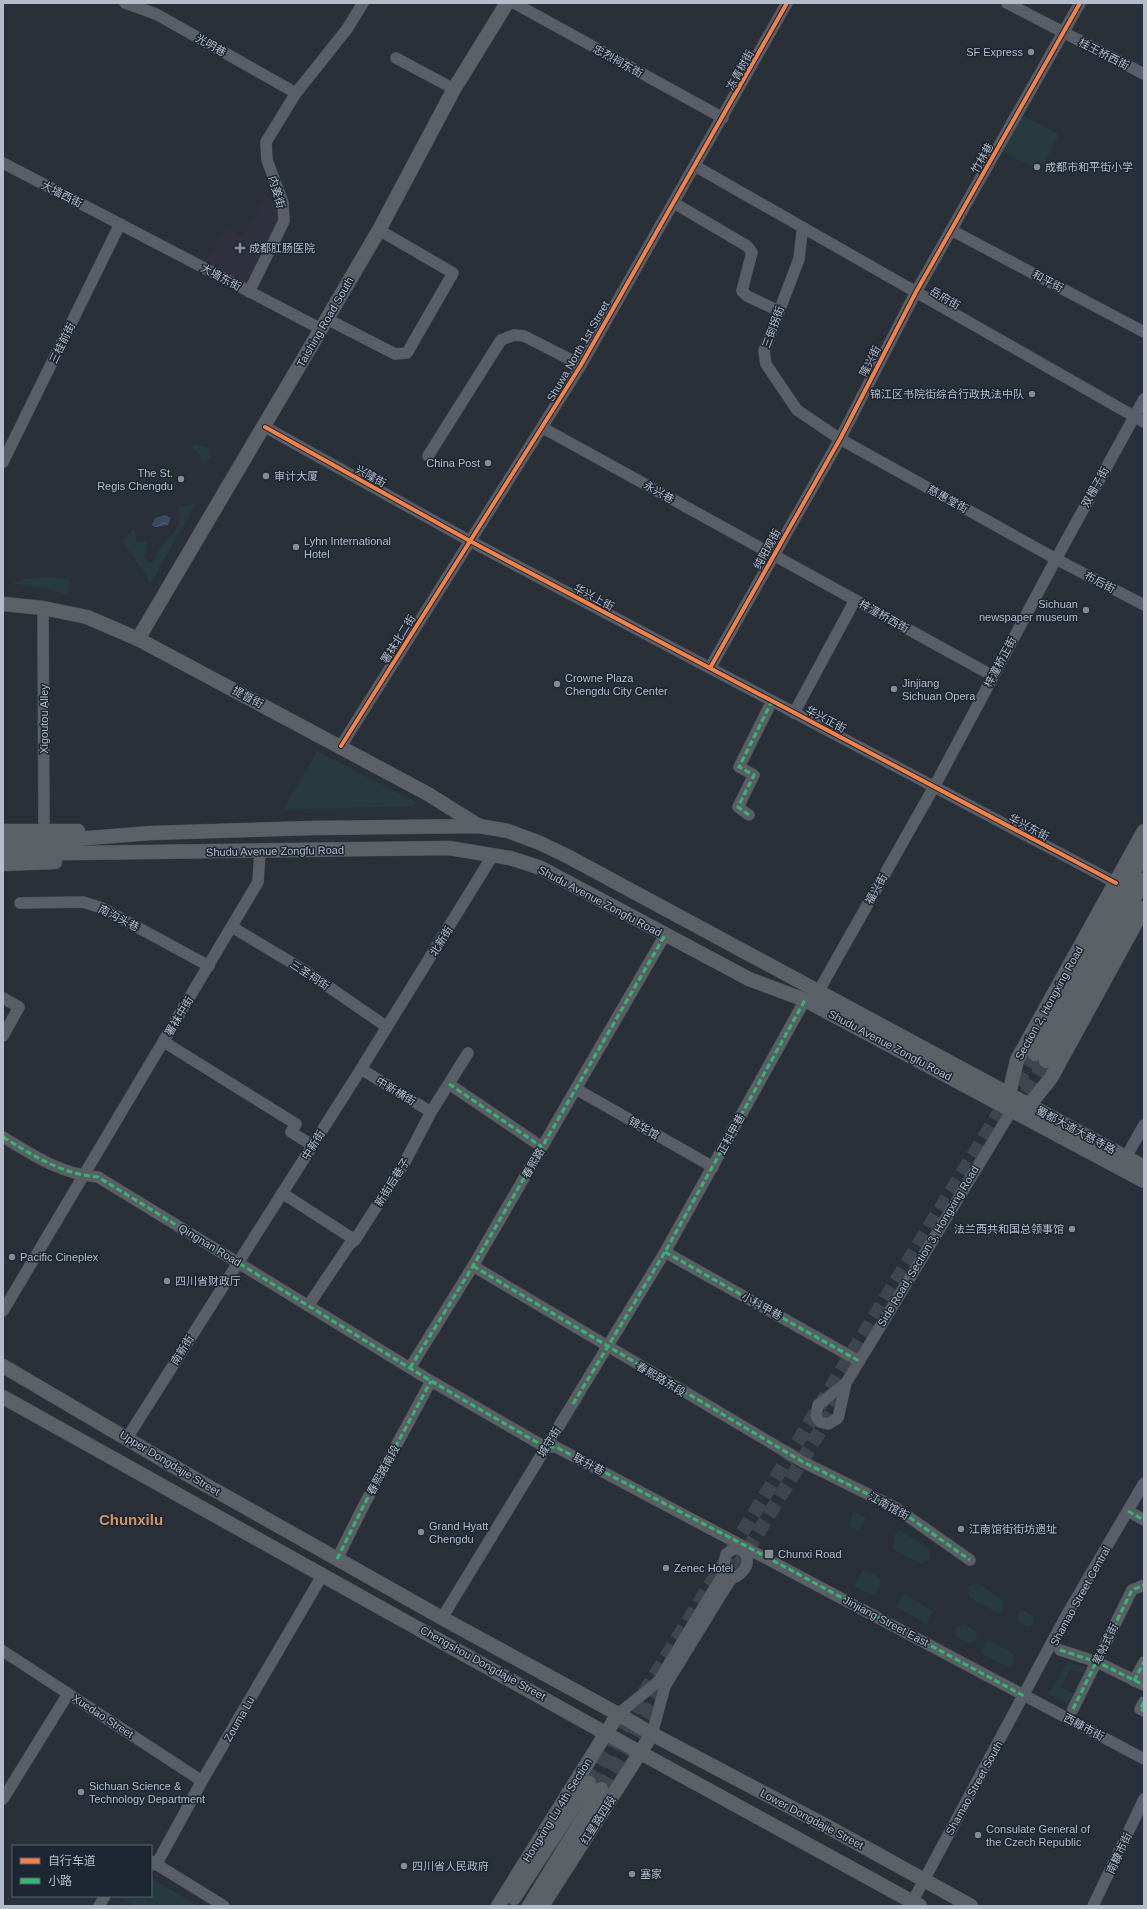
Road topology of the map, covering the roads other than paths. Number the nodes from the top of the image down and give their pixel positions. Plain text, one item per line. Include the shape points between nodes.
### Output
1 (125, 3) edge
2 (363, 3) edge
3 (507, 3) edge
4 (514, 3) edge
5 (787, 3) edge
6 (1007, 3) edge
7 (1080, 3) edge
8 (1063, 33) junction
9 (396, 58) dead end
10 (1144, 74) edge
11 (454, 89) junction
12 (296, 93) junction
13 (723, 118) junction
14 (3, 163) edge
15 (695, 166) junction
16 (674, 203) junction
17 (120, 224) junction
18 (379, 230) junction
19 (951, 230) junction
20 (802, 233) dead end
21 (249, 292) junction
22 (916, 292) junction
23 (779, 311) junction
24 (324, 324) junction
25 (1144, 332) edge
26 (581, 365) junction
27 (1144, 399) edge
28 (1139, 419) edge
29 (265, 427) junction
30 (543, 428) junction
31 (840, 439) junction
32 (428, 456) dead end
33 (3, 462) edge
34 (470, 541) junction
35 (774, 555) junction
36 (1056, 559) junction
37 (855, 600) junction
38 (3, 604) edge
39 (1144, 605) edge
40 (43, 608) junction
41 (138, 639) junction
42 (710, 668) junction
43 (993, 676) junction
44 (772, 701) junction
45 (794, 713) junction
46 (341, 746) junction
47 (934, 787) junction
48 (749, 815) dead end
49 (479, 826) junction
50 (44, 830) junction
51 (3, 831) edge
52 (1144, 831) edge
53 (151, 833) junction
54 (3, 842) edge
55 (260, 851) junction
56 (149, 853) junction
57 (1144, 853) edge
58 (3, 854) edge
59 (493, 855) junction
60 (3, 864) edge
61 (1144, 880) edge
62 (1116, 883) junction
63 (20, 903) dead end
64 (1144, 908) edge
65 (232, 927) junction
66 (665, 935) junction
67 (209, 966) junction
68 (818, 992) junction
69 (3, 998) edge
70 (805, 1000) junction
71 (387, 1027) junction
72 (3, 1036) edge
73 (164, 1042) junction
74 (468, 1053) dead end
75 (361, 1069) junction
76 (449, 1084) junction
77 (576, 1089) junction
78 (1009, 1094) junction
79 (1029, 1105) junction
80 (1012, 1110) junction
81 (431, 1112) junction
82 (1144, 1125) edge
83 (3, 1137) edge
84 (312, 1145) junction
85 (542, 1147) junction
86 (1126, 1157) junction
87 (713, 1167) junction
88 (1144, 1167) edge
89 (84, 1176) junction
90 (1144, 1181) edge
91 (282, 1193) junction
92 (355, 1240) junction
93 (666, 1252) junction
94 (238, 1262) junction
95 (473, 1266) junction
96 (656, 1267) joint
97 (308, 1306) junction
98 (3, 1311) edge
99 (607, 1346) junction
100 (859, 1361) junction
101 (3, 1366) edge
102 (410, 1368) junction
103 (431, 1381) junction
104 (846, 1383) tunnel mouth
105 (3, 1397) edge
106 (127, 1438) junction
107 (545, 1447) junction
108 (803, 1462) joint
109 (1144, 1483) edge
110 (1128, 1511) junction
111 (1144, 1520) edge
112 (748, 1547) joint
113 (337, 1559) junction
114 (970, 1560) dead end
115 (323, 1574) junction
116 (1144, 1585) edge
117 (442, 1618) junction
118 (1060, 1650) dead end
119 (3, 1651) edge
120 (1097, 1662) junction
121 (1144, 1662) edge
122 (1139, 1683) edge
123 (68, 1694) junction
124 (1024, 1696) junction
125 (1144, 1702) edge
126 (1073, 1709) dead end
127 (1144, 1711) edge
128 (618, 1714) junction
129 (605, 1732) junction
130 (652, 1734) junction
131 (641, 1753) junction
132 (1144, 1759) edge
133 (202, 1781) junction
134 (3, 1799) edge
135 (1144, 1799) edge
136 (154, 1863) edge
137 (923, 1880) junction
138 (104, 1897) edge
139 (914, 1905) edge
140 (99, 1906) edge
141 (224, 1906) edge
142 (498, 1906) edge
143 (509, 1906) edge
144 (529, 1906) edge
145 (542, 1906) edge
146 (971, 1906) edge
147 (1094, 1906) edge

1 - 12 street, 光明巷 via 156,14
2 - 12 street, 内姜街 via 347,29
3 - 11 main road, Taishing Road South
4 - 13 street, 忠烈祠东街
5 - 13 street, 冻青树街
6 - 8 street, 桂王桥西街
7 - 8 street, 竹林巷
8 - 10 street, 桂王桥西街
8 - 19 street, 竹林巷
9 - 11 street
11 - 18 main road, Taishing Road South
12 - 21 street, 内姜街 via 266,142 267,160 283,203 284,221
13 - 15 street, 冻青树街
14 - 17 street, 大墙西街
15 - 16 street, Shuwa North 1st Street
15 - 22 street, 岳府街
16 - 23 street via 747,246 752,252 742,291 747,296
16 - 26 street, Shuwa North 1st Street
17 - 21 street, 大墙东街
17 - 33 street, 三桂前街
18 - 24 main road, Taishing Road South
18 - 24 street, 大墙东街 via 453,273 407,353 395,354
19 - 22 street, 竹林巷
19 - 25 street, 和平街
20 - 23 street, 三倒拐街 via 799,259
21 - 24 street, 大墙东街
22 - 28 street, 岳府街
22 - 31 street, 隆兴街
23 - 31 street, 三倒拐街 via 764,351 766,364 797,410
24 - 29 main road, Taishing Road South
26 - 30 street, Shuwa North 1st Street
26 - 32 street via 524,336 514,335 501,340
27 - 28 street, 双栅子街
28 - 36 street, 双栅子街
29 - 34 street, 兴隆街
29 - 41 main road, Taishing Road South
30 - 34 street, Shuwa North 1st Street
30 - 35 street, 永兴巷
31 - 35 street, 纯阳观街
31 - 36 street, 慈惠堂街
34 - 42 street, 华兴上街
34 - 46 street, 署袜北二街
35 - 37 street, 梓潼桥西街
35 - 42 street, 纯阳观街
36 - 39 street, 布后街
36 - 43 street, 梓潼桥正街
37 - 43 street, 梓潼桥西街
37 - 45 street
38 - 40 main road, 提督街
40 - 41 main road, 提督街 via 87,616
40 - 50 street, Xigoutou Alley
41 - 46 main road, 提督街
42 - 44 street, 华兴正街
43 - 47 street, 梓潼桥正街
44 - 45 street, 华兴正街
44 - 48 street via 739,767 754,776 738,808
45 - 47 street, 华兴正街
46 - 49 main road, 提督街 via 428,794
47 - 62 street, 华兴东街
47 - 68 street, 福兴街
49 - 53 main road, Shudu Avenue Zongfu Road
49 - 68 main road, Shudu Avenue Zongfu Road via 508,831 540,843
50 - 51 main road, Shudu Avenue Zongfu Road
50 - 53 main road, Shudu Avenue Zongfu Road
52 - 62 main road, Section 2, Hongxing Road
53 - 54 main road, Shudu Avenue Zongfu Road
55 - 56 main road, Shudu Avenue Zongfu Road
55 - 59 main road, Shudu Avenue Zongfu Road via 449,848
55 - 65 street, 署袜中街 via 258,882
56 - 58 main road, Shudu Avenue Zongfu Road
56 - 60 main road, Shudu Avenue Zongfu Road via 50,863
57 - 61 main road via 1040,1058
59 - 66 main road, Shudu Avenue Zongfu Road via 541,868
59 - 71 street, 北新街
62 - 78 main road, Section 2, Hongxing Road via 1017,1060
63 - 67 street, 南沟头巷 via 83,902 95,906
64 - 79 main road via 1051,1078
65 - 67 street, 署袜中街
65 - 71 street, 三圣祠街 via 307,972
66 - 70 main road, Shudu Avenue Zongfu Road via 749,979
66 - 77 street, 春熙路
67 - 73 street, 署袜中街
68 - 78 main road, Shudu Avenue Zongfu Road
69 - 72 street via 19,1007
70 - 80 main road, Shudu Avenue Zongfu Road
70 - 87 street, 正科甲巷
71 - 75 street, 中新街
73 - 84 street via 296,1124 291,1132
73 - 89 street, 署袜中街
74 - 76 street, 新街后巷子
75 - 81 street, 中新横街
75 - 84 street, 中新街
76 - 81 street, 新街后巷子
76 - 85 street
77 - 85 street, 春熙路
77 - 87 street, 锦华馆
78 - 79 main road, 蜀都大道大慈寺路
78 - 80 main road, Section 2, Hongxing Road
79 - 80 main road
79 - 86 main road, 蜀都大道大慈寺路
80 - 90 main road, 蜀都大道大慈寺路
80 - 100 street, Side Road, Section 3, Hongxing Road
81 - 92 street, 新街后巷子 via 406,1162
82 - 86 street
83 - 89 street, Qingnan Road via 54,1168
84 - 91 street, 中新街
85 - 95 street, 春熙路
86 - 88 main road, 蜀都大道大慈寺路
87 - 93 street, 正科甲巷
89 - 94 street, Qingnan Road via 98,1177
89 - 98 street, 署袜中街
91 - 92 street
91 - 94 street, 中新街
92 - 97 street, 新街后巷子
93 - 96 street, 正科甲巷
93 - 100 street, 小科甲巷
94 - 97 street, Qingnan Road
94 - 106 street, 南新街
95 - 99 street, 春熙路东段
95 - 102 street, 春熙路
96 - 99 street, 城守街
97 - 102 street, Qingnan Road
99 - 107 street, 城守街
99 - 108 street, 春熙路东段
100 - 104 street, Side Road, Section 3, Hongxing Road
101 - 106 main road, Upper Dongdajie Street
102 - 103 street
103 - 107 street, 联升巷
103 - 113 street, 春熙路南段
105 - 115 main road, Upper Dongdajie Street
106 - 113 main road, Upper Dongdajie Street
107 - 112 street, 联升巷 via 556,1447
107 - 117 street, 城守街
108 - 114 street, 江南馆街 via 896,1508
109 - 110 street, Shamao Street Central
110 - 111 street
110 - 124 street, Shamao Street Central via 1066,1616
112 - 124 street, Jinjiang Street East
113 - 117 main road, Chengshou Dongdajie Street
115 - 129 main road, Chengshou Dongdajie Street
115 - 133 street, Zouma Lu
116 - 120 street, 笔帖式街 via 1132,1590
117 - 128 main road, Chengshou Dongdajie Street
118 - 120 street
119 - 123 street, Xuedao Street
120 - 122 street
120 - 126 street, 笔帖式街
121 - 122 street
123 - 133 street, Xuedao Street
123 - 134 street
124 - 132 street, 西糠市街
124 - 137 street, Shamao Street South
125 - 127 street via 1140,1709
128 - 129 main road, Hongxing Lu 4th Section
128 - 130 main road, Chengshou Dongdajie Street
128 - 130 street via 658,1682 722,1576 726,1554 735,1548 740,1549 747,1559 745,1568 730,1580 664,1686
129 - 131 main road, Chengshou Dongdajie Street
129 - 142 main road, Hongxing Lu 4th Section
130 - 131 main road, 红星路四段
130 - 137 main road, Lower Dongdajie Street
131 - 139 main road
131 - 145 main road, 红星路四段
133 - 136 street, Zouma Lu
135 - 147 street, 南糠市街
136 - 141 street
137 - 139 street, Shamao Street South
137 - 146 main road, Lower Dongdajie Street
138 - 140 street
143 - 144 main road via 595,1786

